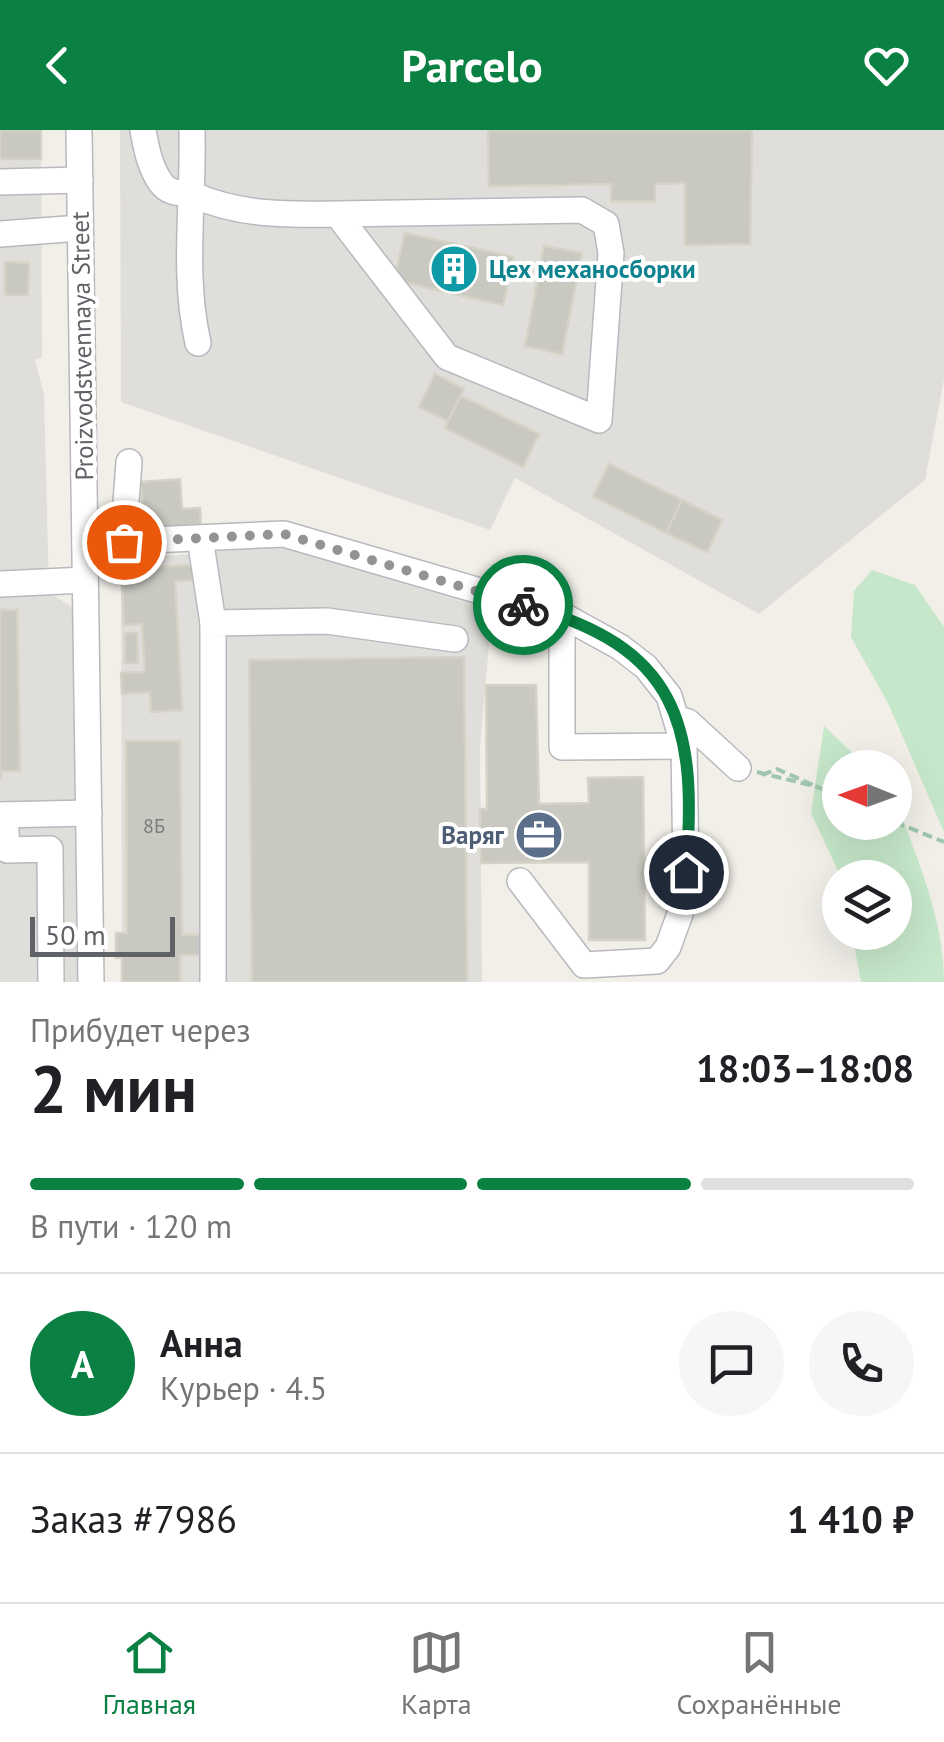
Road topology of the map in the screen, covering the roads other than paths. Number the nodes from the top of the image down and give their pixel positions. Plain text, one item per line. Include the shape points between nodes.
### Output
1 (79, 130) edge
2 (143, 130) edge
3 (192, 130) edge
4 (80, 180) junction
5 (0, 182) edge
6 (194, 195) junction
7 (337, 214) junction
8 (80, 228) junction
9 (0, 234) edge
10 (198, 343) dead end
11 (129, 462) dead end
12 (200, 538) junction
13 (124, 542) junction
14 (85, 544) junction
15 (85, 580) junction
16 (0, 584) edge
17 (562, 615) junction
18 (214, 623) junction
19 (456, 639) dead end
20 (678, 719) junction
21 (684, 746) junction
22 (738, 768) dead end
23 (88, 813) junction
24 (3, 815) edge
25 (520, 881) dead end
26 (51, 982) edge
27 (91, 982) edge
28 (213, 982) edge

1 - 4 street, Proizvodstvennaya Street
2 - 6 street via 161,183
3 - 6 street
4 - 5 street
4 - 8 street, Proizvodstvennaya Street
6 - 7 street via 213,207
6 - 10 street via 188,299
7 - 7 street via 582,210 606,224 610,253 598,420 448,356
8 - 9 street
8 - 14 street, Proizvodstvennaya Street
11 - 13 street
12 - 13 street
12 - 17 street via 284,534
12 - 18 street
13 - 14 street
14 - 15 street, Proizvodstvennaya Street
15 - 16 street
15 - 23 street, Proizvodstvennaya Street
17 - 20 street via 646,667
17 - 21 street via 562,747
18 - 19 street via 327,621
18 - 28 street
20 - 21 street
20 - 22 street
21 - 25 street via 686,872 680,914 657,961 584,965
23 - 24 street
23 - 27 street, Proizvodstvennaya Street
24 - 26 street via 7,850 50,848

